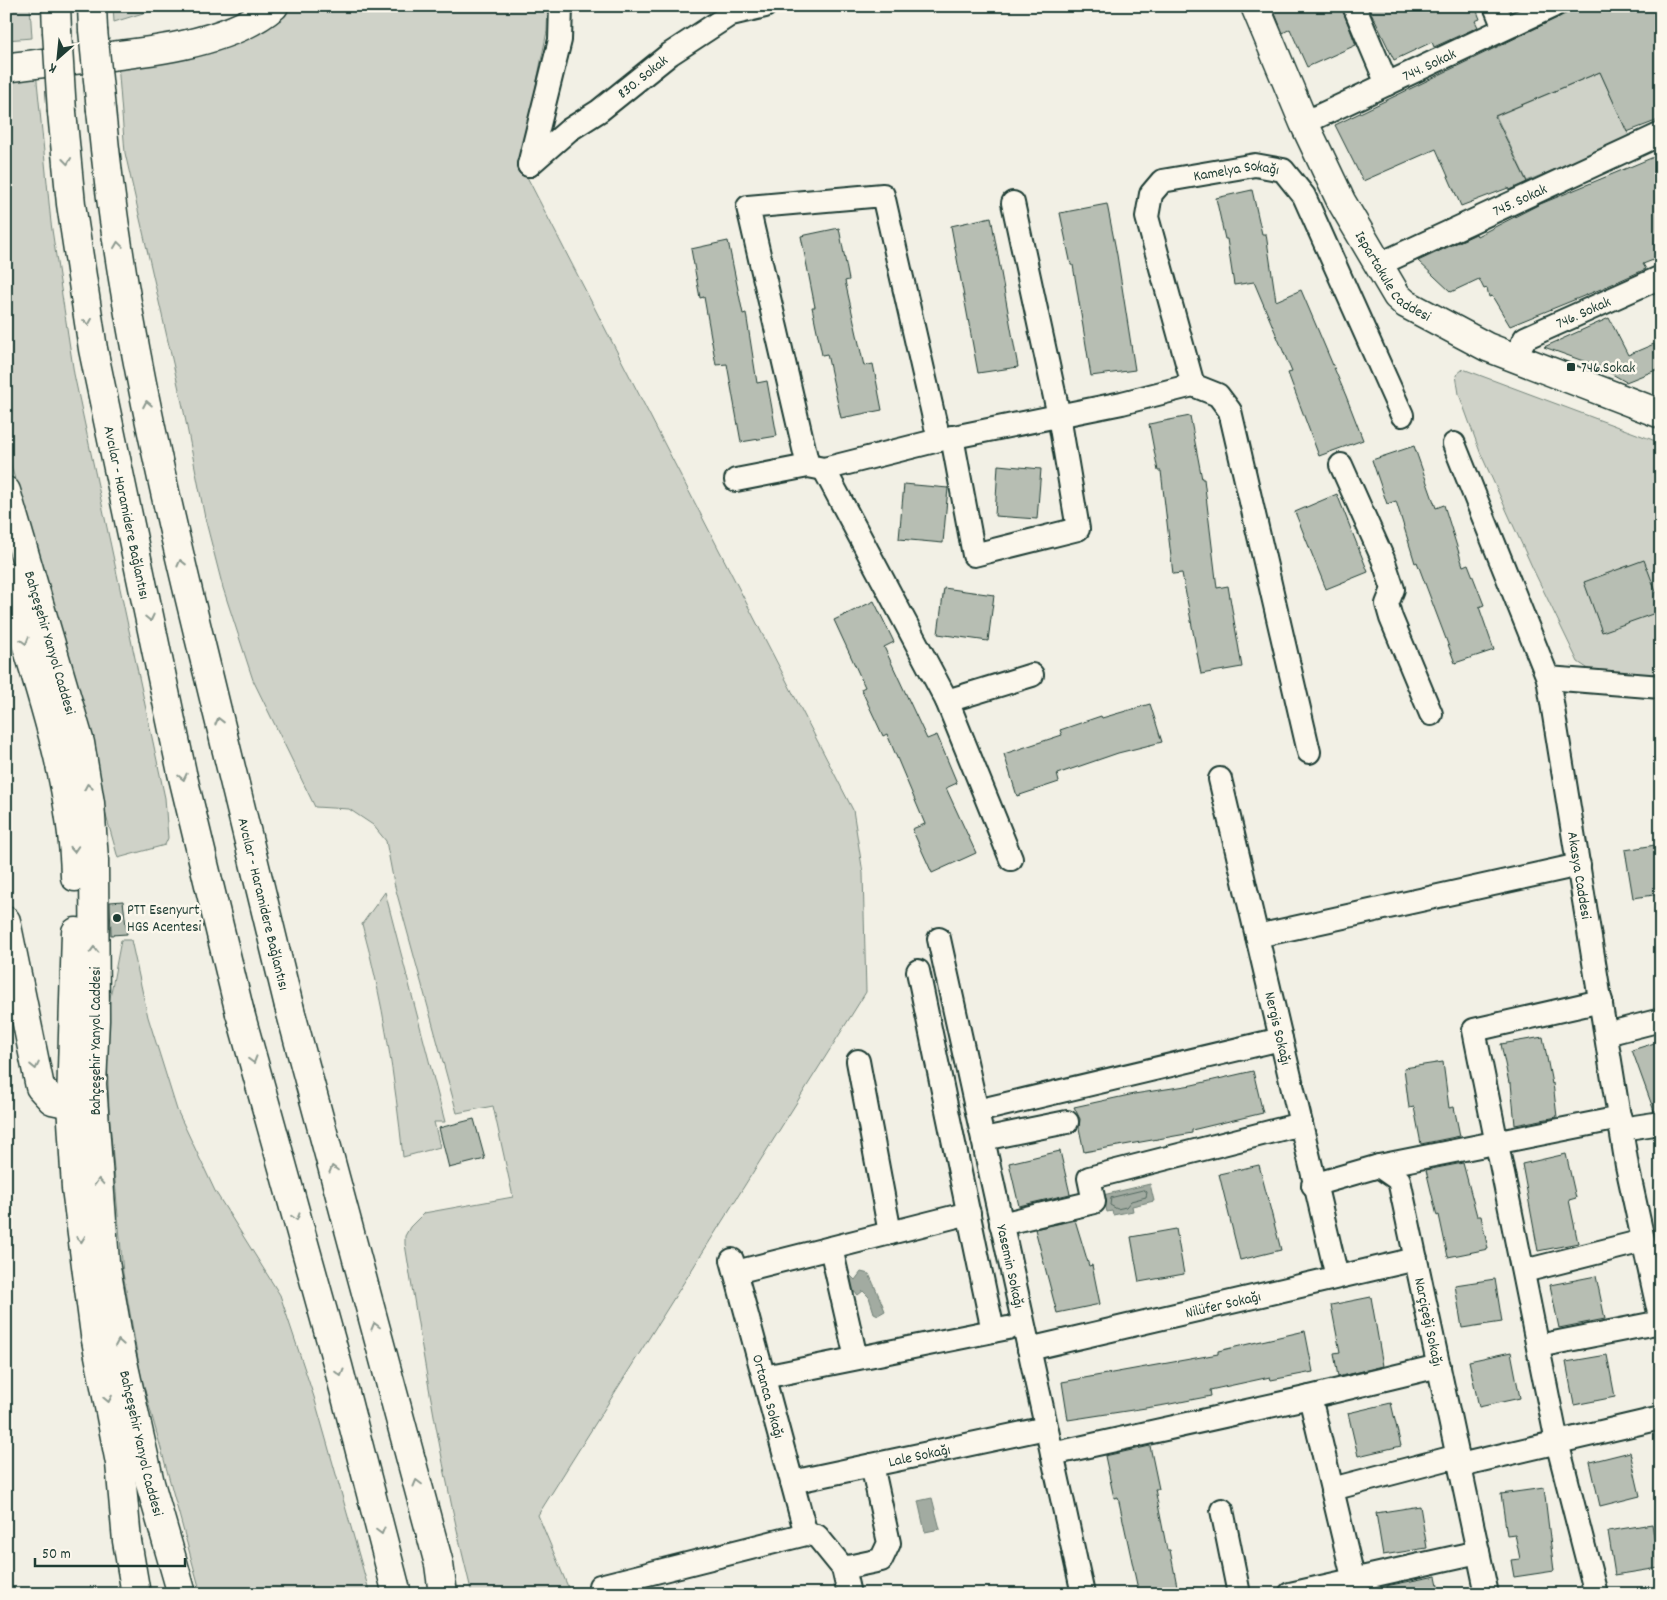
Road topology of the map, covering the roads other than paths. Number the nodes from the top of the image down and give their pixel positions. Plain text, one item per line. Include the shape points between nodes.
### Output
1 (244, 6) edge
2 (274, 6) edge
3 (561, 6) edge
4 (1255, 6) edge
5 (1354, 6) edge
6 (1495, 6) edge
7 (1553, 6) edge
8 (754, 7) edge
9 (56, 18) edge
10 (93, 18) edge
11 (1504, 28) junction
12 (6, 50) edge
13 (6, 68) edge
14 (1387, 84) junction
15 (1304, 123) junction
16 (1661, 134) edge
17 (1013, 203) dead end
18 (1378, 265) junction
19 (1661, 277) edge
20 (1515, 358) junction
21 (1193, 384) junction
22 (1661, 414) edge
23 (1402, 415) dead end
24 (1058, 416) junction
25 (945, 438) junction
26 (1454, 444) dead end
27 (1341, 466) dead end
28 (816, 468) junction
29 (736, 480) dead end
30 (6, 491) edge
31 (6, 577) edge
32 (1032, 675) dead end
33 (1548, 678) junction
34 (1661, 686) edge
35 (947, 701) junction
36 (1431, 714) dead end
37 (1309, 752) dead end
38 (1220, 779) dead end
39 (1011, 859) dead end
40 (1578, 865) junction
41 (6, 920) edge
42 (1257, 936) junction
43 (939, 939) dead end
44 (918, 971) dead end
45 (20, 983) junction
46 (1601, 1000) junction
47 (1661, 1020) edge
48 (1606, 1034) junction
49 (73, 1038) junction
50 (1281, 1038) junction
51 (858, 1061) dead end
52 (71, 1104) junction
53 (977, 1111) junction
54 (1067, 1122) dead end
55 (1620, 1123) junction
56 (1661, 1123) edge
57 (1301, 1124) junction
58 (983, 1140) junction
59 (1497, 1141) junction
60 (1379, 1166) junction
61 (1314, 1184) junction
62 (969, 1213) junction
63 (1001, 1224) junction
64 (890, 1233) junction
65 (1644, 1241) junction
66 (831, 1248) junction
67 (1416, 1259) junction
68 (1524, 1271) junction
69 (1337, 1277) junction
70 (1657, 1291) edge
71 (1661, 1322) edge
72 (1024, 1324) junction
73 (993, 1331) junction
74 (1538, 1346) junction
75 (1029, 1350) junction
76 (856, 1358) junction
77 (1439, 1366) junction
78 (764, 1377) junction
79 (1310, 1397) junction
80 (1661, 1418) edge
81 (1046, 1428) junction
82 (1557, 1442) junction
83 (1052, 1454) junction
84 (1459, 1460) junction
85 (872, 1465) junction
86 (792, 1482) junction
87 (1332, 1489) junction
88 (1222, 1510) dead end
89 (806, 1534) junction
90 (1478, 1552) junction
91 (439, 1564) junction
92 (843, 1568) junction
93 (600, 1586) dead end
94 (1355, 1587) edge
95 (136, 1594) edge
96 (182, 1594) edge
97 (397, 1594) edge
98 (443, 1594) edge
99 (450, 1594) edge
100 (849, 1594) edge
101 (1083, 1594) edge
102 (1238, 1594) edge
103 (1290, 1594) edge
104 (1487, 1594) edge
105 (1596, 1594) edge

1 - 12 main road via 226,17 159,34
2 - 13 main road via 259,19 236,30 178,46
3 - 8 street, 830. Sokak via 560,40 529,166 569,130 599,111 670,54 731,14
4 - 15 main road, Ispartakule Caddesi
5 - 14 street
6 - 11 street
7 - 11 street, 744. Sokak
9 -> 97 main road, Avcılar - Haramidere Bağlantısı, bridge via 71,204 93,349 182,773 240,1013 338,1366
91 -> 10 main road, Avcılar - Haramidere Bağlantısı, bridge via 289,1006 174,534 122,278
11 - 14 street, 744. Sokak
14 - 15 street, 744. Sokak
15 - 18 main road, Ispartakule Caddesi via 1341,201
16 - 18 street, 745. Sokak
17 - 24 street
18 - 20 main road, Ispartakule Caddesi via 1397,296 1406,304 1487,347
19 - 20 street, 746. Sokak via 1525,338
20 - 22 main road, Ispartakule Caddesi
21 - 23 street, Kamelya Sokağı via 1147,217 1151,194 1162,181 1255,165 1283,170 1304,196
21 - 24 street
21 - 37 street via 1218,395 1230,411
24 - 25 street
24 - 25 street via 1078,529 974,555
25 - 28 street
25 - 28 street via 883,195 748,207
26 - 33 street, Akasya Caddesi
27 - 36 street via 1383,559 1393,589 1387,604 1390,618
28 - 29 street
28 - 35 street
96 -> 30 main road, Bahçeşehir Yanyol Caddesi via 150,1483 121,1354 105,1262 92,1084 94,860 90,803 80,743
31 -> 49 main road, Bahçeşehir Yanyol Caddesi via 68,797 75,851
32 - 35 street
33 - 34 street
33 - 40 street, Akasya Caddesi
35 - 39 street
38 - 42 street, Nergis Sokağı
40 - 42 street
40 - 46 street, Akasya Caddesi
41 - 45 main road
42 - 50 street, Nergis Sokağı
43 - 53 street, Yasemin Sokağı
44 - 62 street, Yasemin Sokağı
45 - 49 main road via 45,1040 54,1043
45 -> 52 main road via 40,1088 52,1100
46 - 48 street, Akasya Caddesi
46 - 59 street via 1474,1030
47 - 48 street
48 - 55 street, Akasya Caddesi
49 - 52 main road, Bahçeşehir Yanyol Caddesi
50 - 53 street
50 - 57 street, Nergis Sokağı
51 - 64 street
52 -> 95 main road, Bahçeşehir Yanyol Caddesi via 82,1248 120,1463 127,1541
53 - 58 street, Yasemin Sokağı
54 - 58 street
55 - 56 street
55 - 59 street
55 - 65 street, Akasya Caddesi
57 - 61 street, Nergis Sokağı
57 - 63 street via 1089,1178 1094,1202
58 - 63 street, Yasemin Sokağı
59 - 60 street
59 - 68 street
60 - 61 street
60 - 67 street, Narçiçeği Sokağı via 1399,1180
61 - 69 street, Nergis Sokağı
62 - 64 street
62 - 73 street, Yasemin Sokağı
63 - 72 street, Yasemin Sokağı
64 - 66 street
65 - 68 street
65 - 70 street, Akasya Caddesi
66 - 76 street
66 - 78 street, Ortanca Sokağı via 734,1266
67 - 69 street, Nilüfer Sokağı
67 - 77 street, Narçiçeği Sokağı
68 - 74 street
69 - 75 street, Nilüfer Sokağı
70 - 71 street, Akasya Caddesi
71 - 74 street
72 - 73 street
72 - 75 street, Yasemin Sokağı
73 - 76 street
74 - 82 street
75 - 81 street, Yasemin Sokağı
76 - 78 street
77 - 79 street
77 - 84 street, Narçiçeği Sokağı
78 - 86 street, Ortanca Sokağı
79 - 83 street
79 - 87 street
80 - 82 street
81 - 83 street, Yasemin Sokağı
81 - 85 street, Lale Sokağı
82 - 84 street
82 - 105 street
83 - 101 street, Yasemin Sokağı
84 - 87 street
84 - 90 street, Narçiçeği Sokağı
85 - 86 street, Lale Sokağı
85 - 92 street via 889,1543 881,1560
86 - 89 street, Ortanca Sokağı
87 - 94 street
88 - 102 street
89 - 92 street via 817,1536
89 - 93 street
90 - 94 street
90 - 104 street, Narçiçeği Sokağı
91 - 98 main road
91 - 99 main road
92 - 100 street
94 - 103 street

